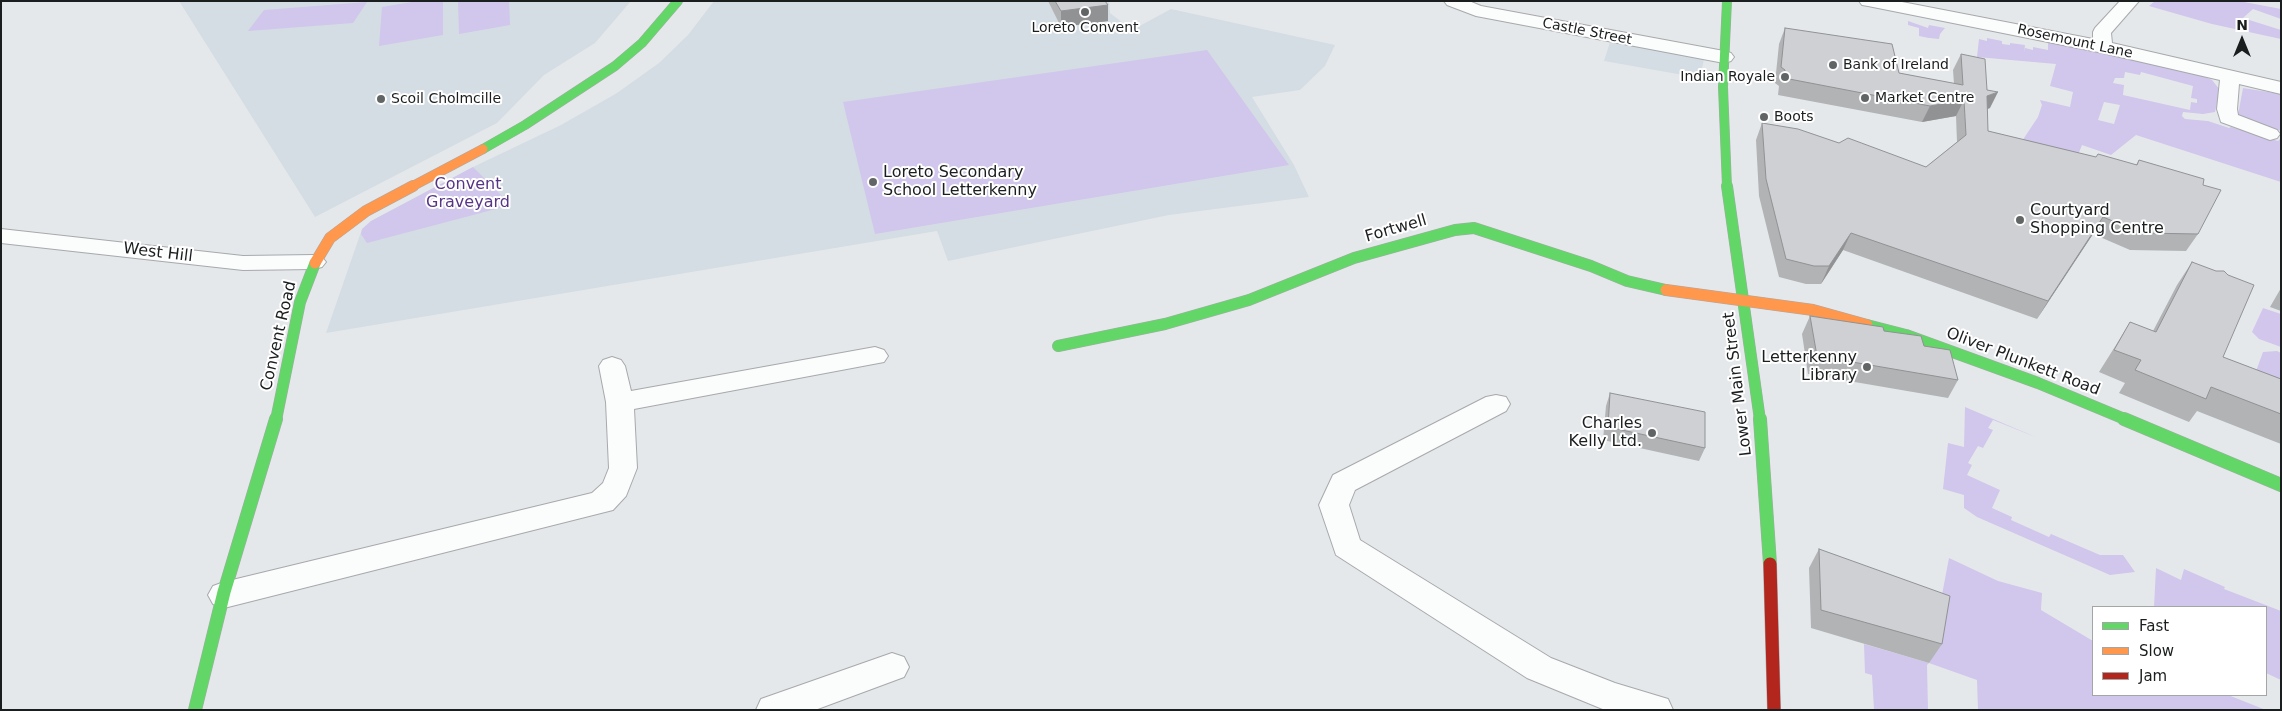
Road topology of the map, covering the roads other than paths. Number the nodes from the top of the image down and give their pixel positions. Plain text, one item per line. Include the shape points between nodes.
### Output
1 (678, 1) edge
2 (1453, 1) edge
3 (1727, 1) edge
4 (1868, 1) edge
5 (2130, 1) edge
6 (2103, 47) junction
7 (1724, 57) junction
8 (2230, 76) junction
9 (2281, 88) edge
10 (2270, 134) dead end
11 (1, 236) edge
12 (314, 262) junction
13 (1745, 300) junction
14 (1058, 346) dead end
15 (875, 356) dead end
16 (612, 366) dead end
17 (620, 402) junction
18 (1496, 404) dead end
19 (2281, 485) edge
20 (224, 595) junction
21 (892, 667) dead end
22 (195, 710) edge
23 (773, 710) edge
24 (1656, 710) edge
25 (1774, 710) edge

1 - 12 street, Convent Road via 642,42 615,66 485,148 366,211 330,238
2 - 7 street, Castle Street via 1476,11
3 - 7 street, Lower Main Street
4 - 6 street, Rosemount Lane
5 - 6 street via 2102,32
6 - 8 street, Rosemount Lane
7 - 13 street, Lower Main Street via 1726,179
8 - 9 street, Rosemount Lane
8 - 10 street via 2228,118
11 - 12 street, West Hill via 243,263
12 - 20 street, Convent Road via 300,302 277,416
13 - 14 street, Fortwell via 1627,282 1591,266 1474,228 1455,230 1354,258 1248,300 1165,324
13 - 19 street, Oliver Plunkett Road via 1813,310 1906,335 2038,383
13 - 25 street, Lower Main Street via 1762,442 1769,540
15 - 17 street
16 - 17 street
17 - 20 street via 622,473 613,493 602,502
18 - 24 street via 1343,483 1334,506 1347,547 1539,668 1611,697
20 - 22 street, Convent Road
21 - 23 street

